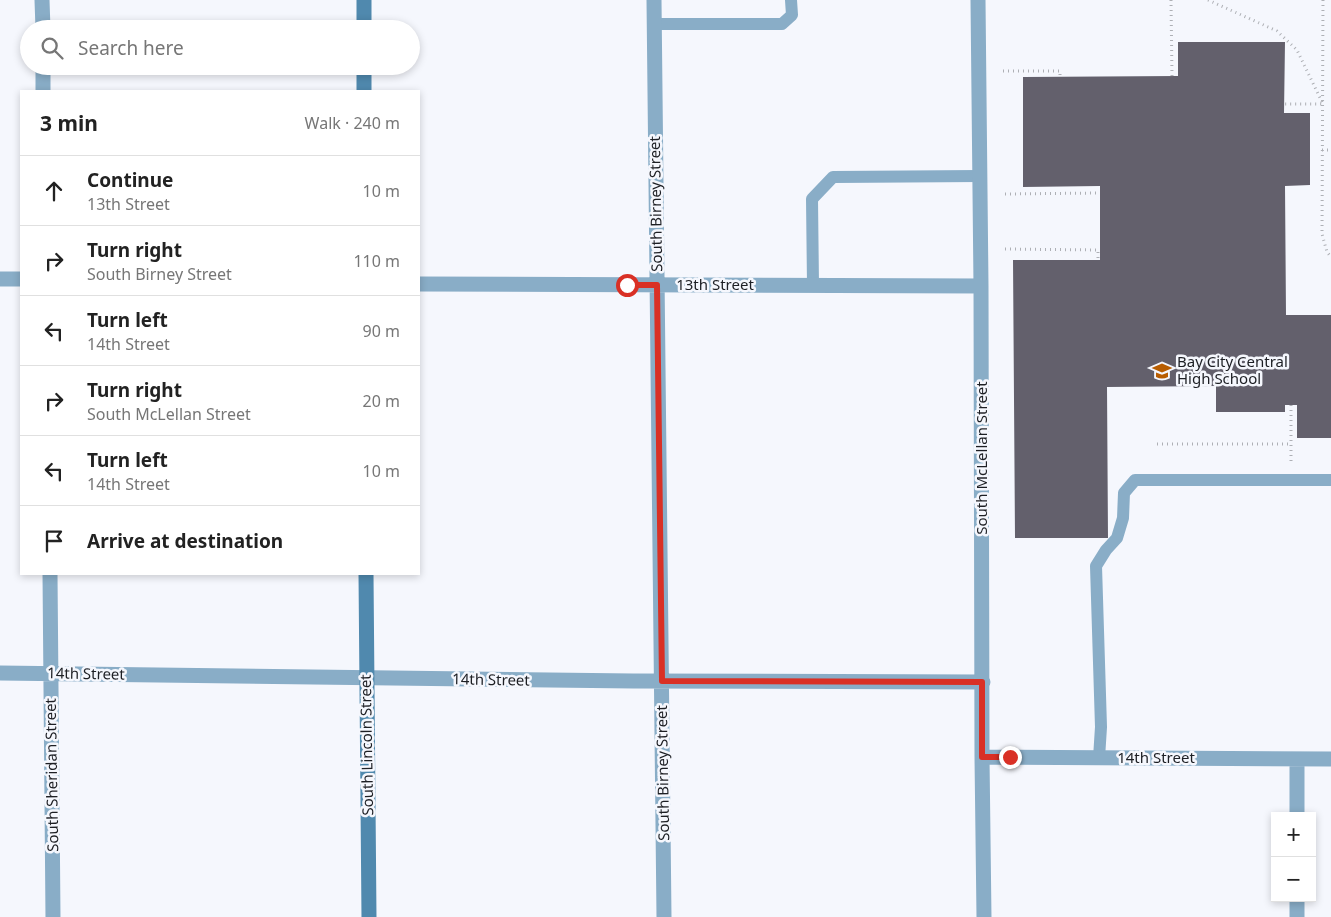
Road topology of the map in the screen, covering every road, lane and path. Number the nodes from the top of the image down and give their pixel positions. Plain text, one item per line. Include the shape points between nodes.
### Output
1 (42, 0) edge
2 (364, 0) edge
3 (654, 0) edge
4 (792, 0) edge
5 (978, 0) edge
6 (1171, 0) edge
7 (1208, 0) edge
8 (1323, 0) edge
9 (43, 20) edge
10 (364, 20) edge
11 (654, 24) junction
12 (1003, 71) dead end
13 (43, 75) edge
14 (364, 75) edge
15 (1172, 76) dead end
16 (1060, 77) dead end
17 (43, 90) edge
18 (364, 90) edge
19 (1284, 104) dead end
20 (1322, 104) junction
21 (1322, 150) junction
22 (1331, 150) edge
23 (980, 176) junction
24 (1100, 193) dead end
25 (1005, 194) dead end
26 (1005, 249) dead end
27 (1331, 257) edge
28 (1098, 260) dead end
29 (0, 279) edge
30 (20, 279) edge
31 (420, 284) edge
32 (657, 285) junction
33 (813, 285) junction
34 (981, 286) junction
35 (1291, 405) dead end
36 (1157, 444) dead end
37 (1291, 444) junction
38 (1292, 465) dead end
39 (1331, 480) edge
40 (50, 575) edge
41 (366, 575) edge
42 (0, 673) edge
43 (51, 674) junction
44 (366, 678) junction
45 (662, 681) junction
46 (982, 682) junction
47 (982, 757) junction
48 (1099, 758) junction
49 (1297, 759) junction
50 (1331, 760) edge
51 (1297, 812) edge
52 (1297, 902) edge
53 (53, 917) edge
54 (369, 917) edge
55 (664, 917) edge
56 (984, 917) edge
57 (1297, 917) edge

1 - 9 street
2 - 10 street
3 - 11 street, South Birney Street
4 - 11 lane via 792,15 782,24
5 - 23 street, South McLellan Street
6 - 15 path
7 - 20 path via 1277,31 1297,50
8 - 20 path
11 - 32 street, South Birney Street
12 - 16 path via 1060,71
13 - 17 street
14 - 18 street
19 - 20 path
20 - 21 path
21 - 22 path
21 - 27 path via 1322,234
23 - 33 lane via 833,177 812,200
23 - 34 street, South McLellan Street
24 - 25 path
26 - 28 path via 1098,250
29 - 30 street
31 - 32 street, 13th Street
32 - 33 street, 13th Street
32 - 45 street, South Birney Street
33 - 34 street, 13th Street
34 - 46 street, South McLellan Street
35 - 37 path
36 - 37 path
37 - 38 path
39 - 48 lane via 1136,480 1124,493 1123,518 1117,538 1096,566
40 - 43 street, South Sheridan Street
41 - 44 street, South Lincoln Street
42 - 43 street, 14th Street
43 - 44 street, 14th Street
43 - 53 street, South Sheridan Street
44 - 45 street, 14th Street
44 - 54 street, South Lincoln Street
45 - 46 street, 14th Street
45 - 55 street, South Birney Street
46 - 47 street, South McLellan Street
47 - 48 street, 14th Street
47 - 56 street, South McLellan Street
48 - 49 street, 14th Street
49 - 50 street, 14th Street
49 - 51 street
52 - 57 street

